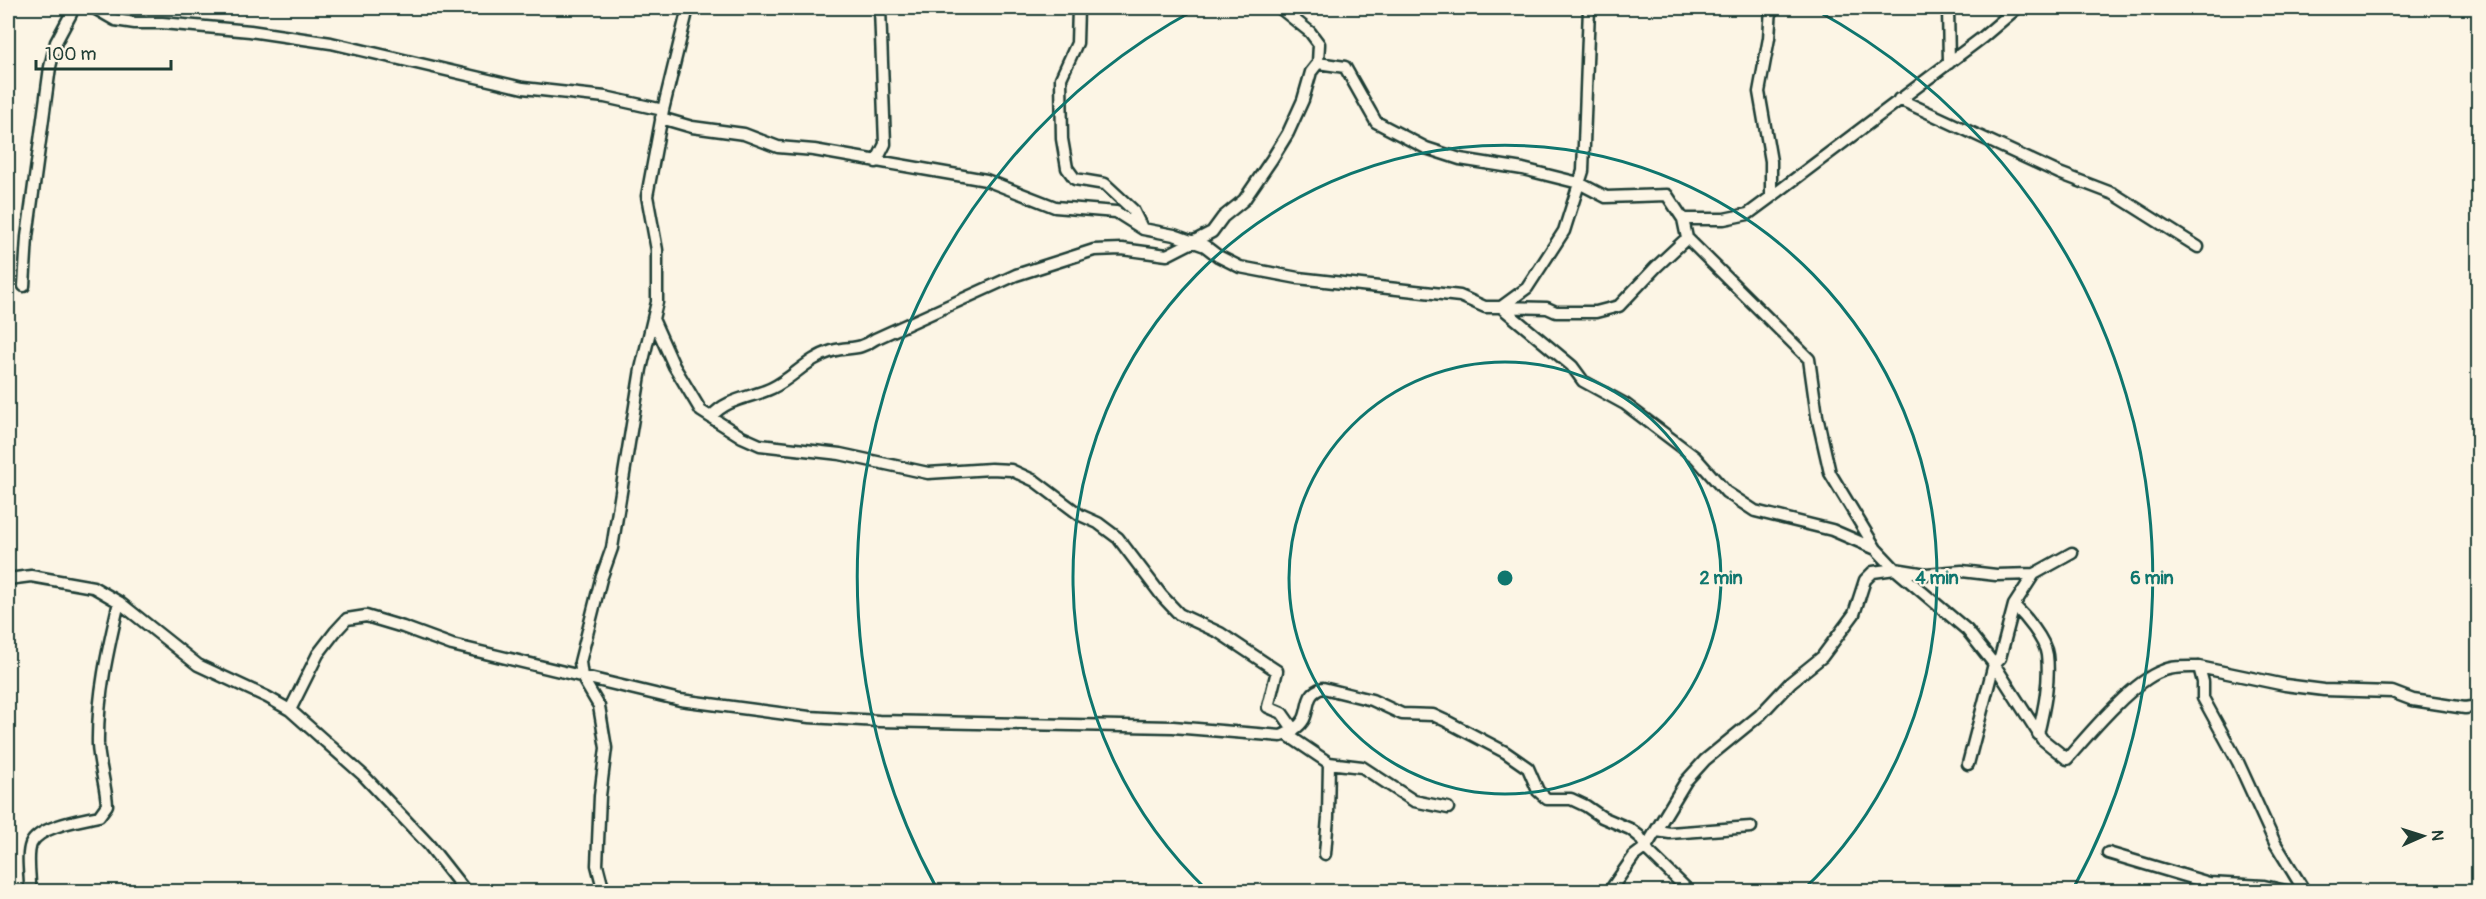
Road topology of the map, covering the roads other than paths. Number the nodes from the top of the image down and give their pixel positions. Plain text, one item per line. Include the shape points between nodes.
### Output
1 (70, 8) edge
2 (94, 8) edge
3 (688, 8) edge
4 (880, 8) edge
5 (1078, 8) edge
6 (1280, 8) edge
7 (1589, 8) edge
8 (1772, 8) edge
9 (1948, 8) edge
10 (2017, 8) edge
11 (1318, 63) junction
12 (1949, 63) junction
13 (1899, 99) junction
14 (662, 114) junction
15 (876, 162) junction
16 (1579, 183) junction
17 (1771, 197) junction
18 (1683, 219) junction
19 (1143, 229) junction
20 (1687, 238) junction
21 (1194, 242) junction
22 (2198, 247) dead end
23 (24, 286) dead end
24 (1502, 307) junction
25 (653, 319) junction
26 (711, 417) junction
27 (1876, 549) junction
28 (2072, 553) dead end
29 (1895, 569) junction
30 (2034, 574) junction
31 (8, 579) edge
32 (119, 602) junction
33 (2014, 605) junction
34 (1994, 664) junction
35 (2199, 667) junction
36 (582, 677) junction
37 (2478, 706) edge
38 (290, 710) junction
39 (1290, 732) junction
40 (2038, 734) junction
41 (1329, 763) junction
42 (1968, 764) dead end
43 (1448, 808) dead end
44 (1751, 827) dead end
45 (1657, 831) junction
46 (1646, 847) junction
47 (1325, 854) dead end
48 (2109, 854) dead end
49 (2210, 887) edge
50 (30, 891) edge
51 (466, 891) edge
52 (604, 891) edge
53 (1609, 891) edge
54 (1690, 891) edge
55 (2290, 891) edge
56 (2305, 891) edge

1 - 23 street via 50,66
2 - 14 street via 115,20 135,24 162,22 331,43 523,88 605,96
3 - 14 street
4 - 15 street via 885,144
5 - 19 street via 1077,43 1061,78 1062,139 1067,168 1075,179 1105,184 1133,210
6 - 11 street via 1319,44
7 - 16 street via 1583,171
8 - 17 street via 1759,92 1771,161
9 - 12 street
10 - 12 street
11 - 16 street via 1345,67 1376,122 1426,147 1460,159
11 - 21 street via 1288,133 1244,200 1212,232
12 - 13 street
13 - 17 street
13 - 22 street via 2059,173 2114,194
14 - 15 street via 692,127 744,135 778,147
14 - 25 street via 647,196 657,250 657,302
15 - 19 street via 986,180 1055,207 1116,212
16 - 18 street via 1606,197 1667,195
16 - 24 street via 1564,231 1541,269 1527,288
17 - 18 street via 1748,214 1724,219
18 - 20 street
19 - 21 street
20 - 24 street via 1619,306 1596,312
20 - 27 street via 1809,359 1830,473
21 - 24 street via 1240,267 1298,278 1460,296 1485,307
21 - 26 street via 1167,255 1094,250 1017,275 864,347 831,351 775,387 734,400 718,408
24 - 27 street via 1572,366 1583,381 1625,404 1695,457 1726,492 1755,511 1832,530
25 - 26 street via 701,411
25 - 36 street via 641,369 612,548 580,662
26 - 39 street via 760,445 840,454 928,473 1011,470 1035,481 1118,538 1179,614 1220,633 1277,670 1268,707 1282,713
27 - 29 street
28 - 30 street
29 - 30 street via 1926,574
29 - 34 street via 1968,630
29 - 45 street via 1874,572 1865,580 1854,614 1822,657 1686,781
30 - 33 street
31 - 32 street via 31,576 74,583 93,587
32 - 38 street via 198,664
32 - 50 street via 98,716 98,749 107,805 99,816 59,825 38,836 31,844
33 - 34 street via 2001,658
33 - 40 street via 2028,619 2047,653 2046,699
34 - 40 street
34 - 42 street
35 - 37 street via 2285,685 2392,692 2413,700 2465,708
35 - 40 street via 2162,670 2140,683 2067,759
35 - 56 street via 2203,698 2275,843
36 - 38 street via 452,645 378,619 356,617 347,619 318,654
36 - 39 street via 680,700 809,717 1173,727 1281,736
36 - 52 street via 599,706 606,748 597,865
38 - 51 street via 363,775
39 - 41 street
39 - 46 street via 1304,719 1309,697 1323,688 1372,700 1402,714 1433,715 1528,768 1538,791 1547,799 1571,799 1586,806 1630,829
41 - 43 street via 1362,767 1414,801
41 - 47 street
44 - 45 street
45 - 46 street
46 - 53 street via 1634,856
46 - 54 street
48 - 49 street
49 - 55 street via 2264,886

